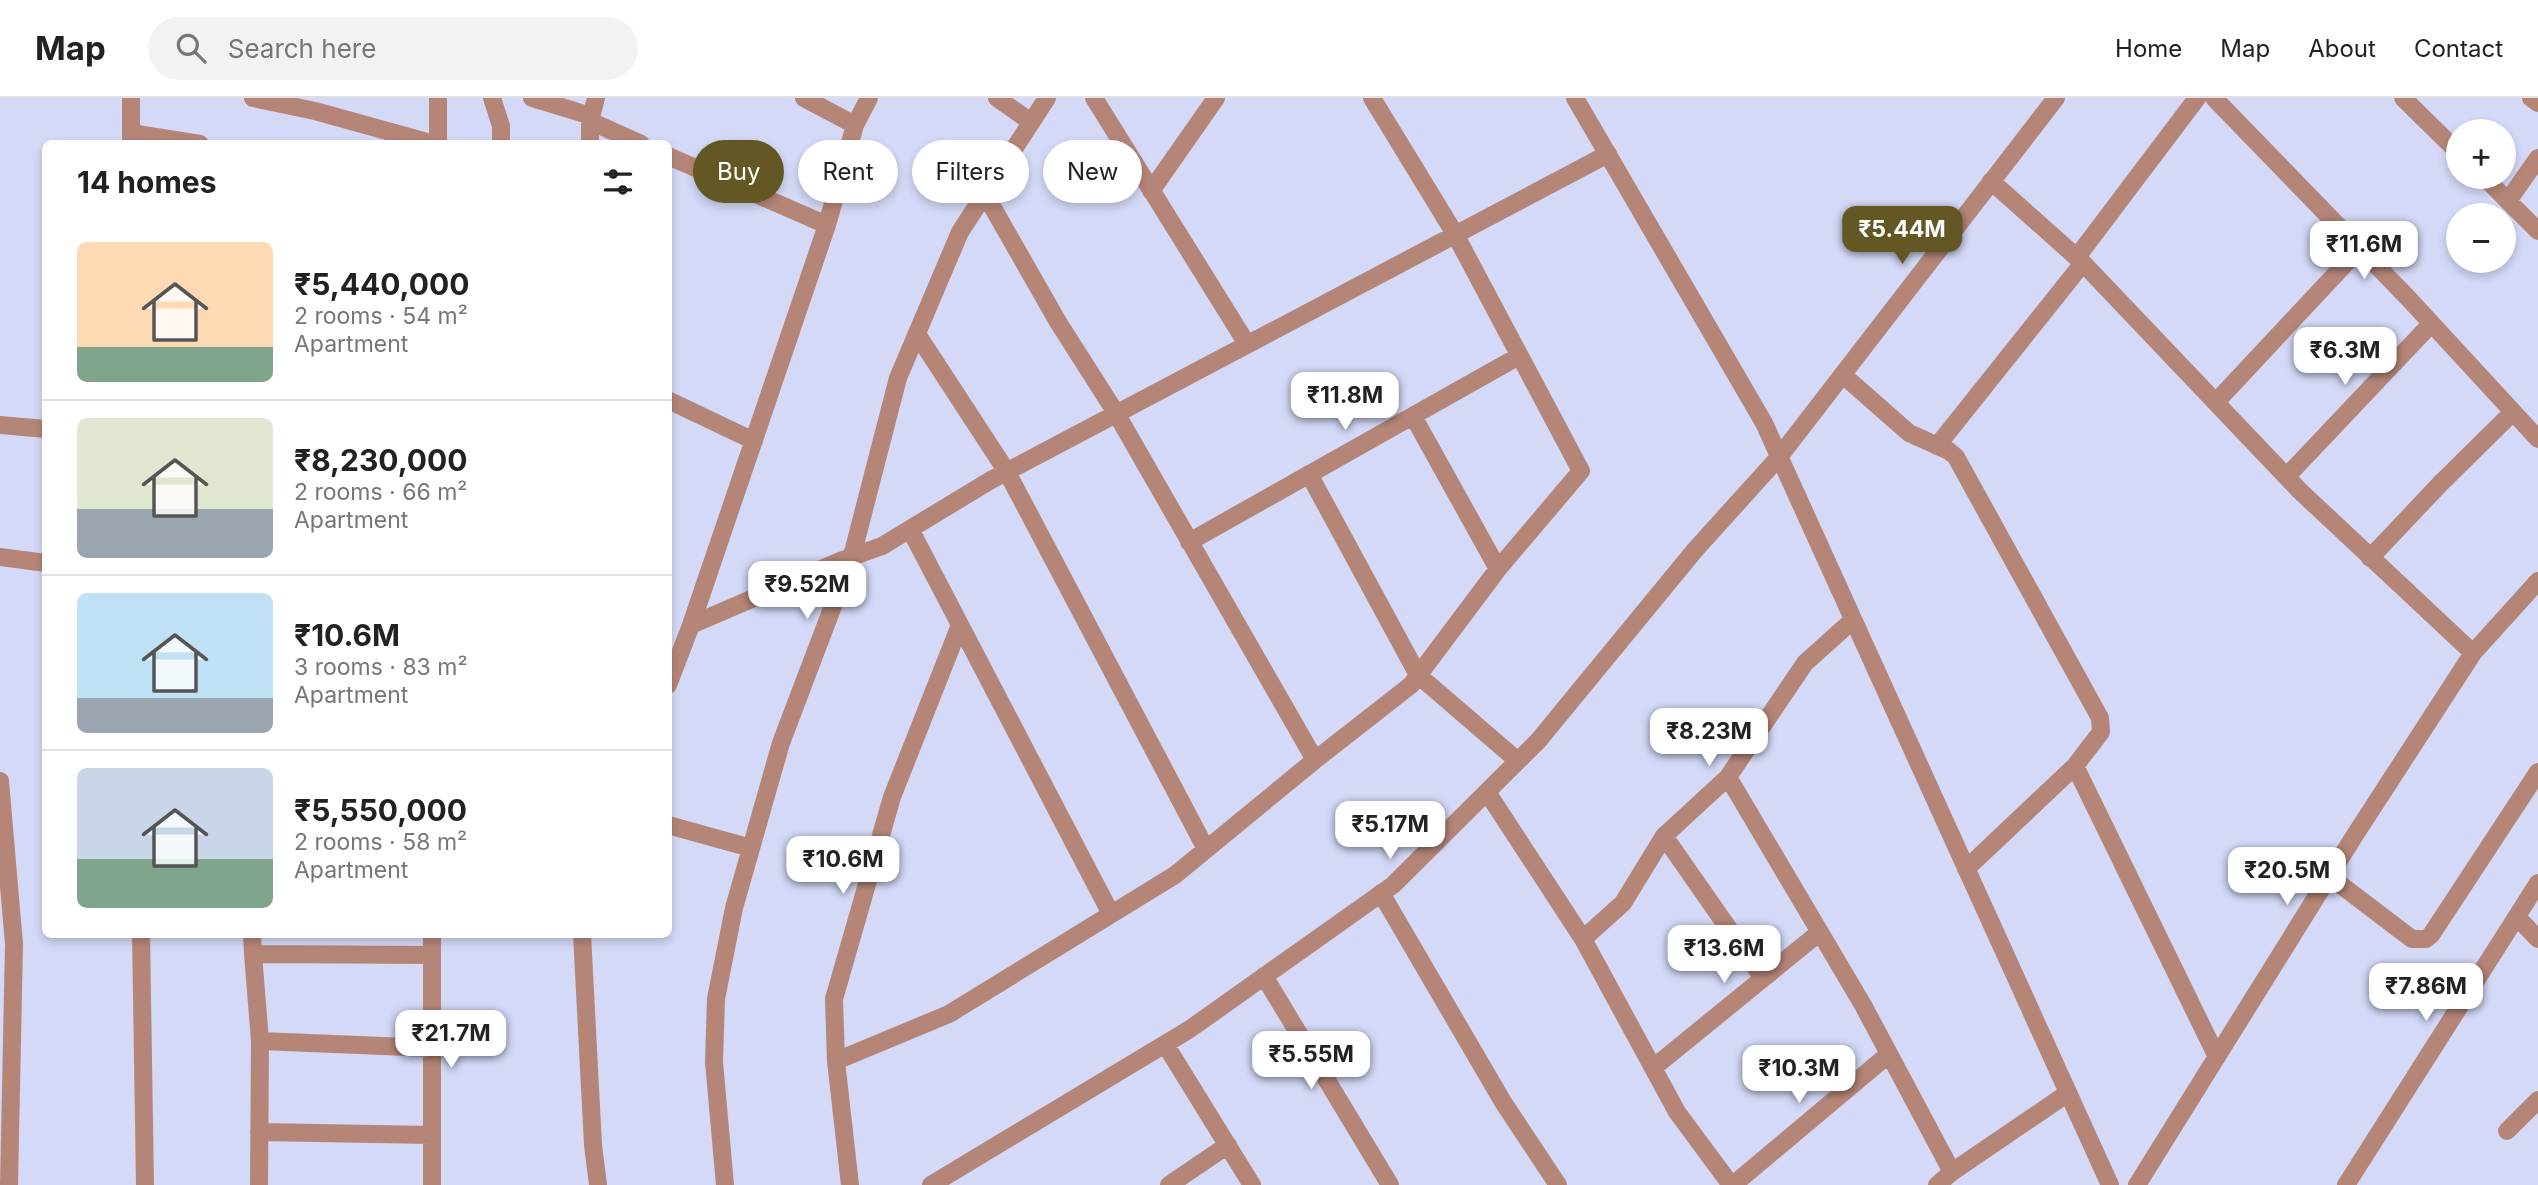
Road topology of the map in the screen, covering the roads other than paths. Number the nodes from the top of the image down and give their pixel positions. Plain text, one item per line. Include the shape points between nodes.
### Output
1 (131, 98) edge
2 (253, 98) edge
3 (438, 98) edge
4 (492, 98) edge
5 (532, 98) edge
6 (804, 98) edge
7 (869, 98) edge
8 (997, 98) edge
9 (1047, 98) edge
10 (1094, 98) edge
11 (1216, 98) edge
12 (1372, 98) edge
13 (1575, 98) edge
14 (2056, 98) edge
15 (2197, 98) edge
16 (2403, 98) edge
17 (2531, 98) edge
18 (2224, 101) edge
19 (2538, 103) edge
20 (592, 112) edge
21 (1031, 122) junction
22 (855, 125) junction
23 (131, 138) edge
24 (154, 140) edge
25 (421, 140) edge
26 (436, 140) edge
27 (501, 140) edge
28 (590, 140) edge
29 (635, 140) edge
30 (1020, 140) edge
31 (2446, 140) edge
32 (1608, 154) junction
33 (672, 158) edge
34 (2538, 158) edge
35 (1991, 181) junction
36 (2496, 189) edge
37 (1151, 191) junction
38 (2508, 201) junction
39 (979, 203) edge
40 (990, 203) edge
41 (827, 225) junction
42 (2538, 231) edge
43 (1455, 234) junction
44 (2360, 248) junction
45 (2080, 260) junction
46 (2431, 324) junction
47 (917, 334) junction
48 (1247, 344) junction
49 (1519, 356) junction
50 (1843, 375) junction
51 (672, 402) edge
52 (2216, 402) junction
53 (2513, 412) junction
54 (1116, 413) junction
55 (1413, 416) junction
56 (0, 425) edge
57 (42, 429) edge
58 (2538, 439) edge
59 (754, 441) junction
60 (1937, 446) junction
61 (1779, 457) junction
62 (1007, 471) junction
63 (1309, 474) junction
64 (2287, 476) junction
65 (910, 529) junction
66 (1189, 542) junction
67 (852, 556) junction
68 (0, 557) edge
69 (2371, 558) junction
70 (42, 562) edge
71 (1498, 569) junction
72 (2538, 581) edge
73 (1853, 620) junction
74 (691, 625) junction
75 (960, 625) junction
76 (2473, 653) junction
77 (672, 674) edge
78 (1419, 675) junction
79 (1315, 760) junction
80 (1518, 761) junction
81 (2075, 766) junction
82 (2538, 772) edge
83 (1728, 777) junction
84 (0, 781) edge
85 (1487, 792) junction
86 (672, 826) edge
87 (2, 832) edge
88 (1664, 836) junction
89 (751, 848) junction
90 (1206, 849) junction
91 (1966, 869) junction
92 (2329, 876) junction
93 (2538, 883) edge
94 (1381, 893) junction
95 (1111, 914) junction
96 (2516, 916) junction
97 (1820, 932) junction
98 (141, 938) edge
99 (252, 938) edge
100 (432, 938) edge
101 (583, 938) edge
102 (1583, 939) junction
103 (2538, 939) edge
104 (253, 954) junction
105 (432, 955) junction
106 (1264, 976) junction
107 (1763, 978) junction
108 (260, 1041) junction
109 (1165, 1044) junction
110 (432, 1048) junction
111 (6, 1050) edge
112 (1889, 1054) junction
113 (2217, 1057) junction
114 (836, 1061) junction
115 (1653, 1068) junction
116 (2068, 1093) junction
117 (2538, 1100) edge
118 (2507, 1131) dead end
119 (259, 1132) junction
120 (432, 1135) junction
121 (1228, 1144) junction
122 (1952, 1172) junction
123 (9, 1185) edge
124 (145, 1185) edge
125 (259, 1185) edge
126 (432, 1185) edge
127 (598, 1185) edge
128 (724, 1185) edge
129 (850, 1185) edge
130 (930, 1185) edge
131 (1169, 1185) edge
132 (1252, 1185) edge
133 (1390, 1185) edge
134 (1558, 1185) edge
135 (1732, 1185) edge
136 (1937, 1185) edge
137 (2110, 1185) edge
138 (2137, 1185) edge
139 (2346, 1185) edge

1 - 23 street
2 - 25 street
3 - 26 street
4 - 27 street
5 - 20 street
6 - 22 street
7 - 22 street
8 - 21 street
9 - 21 street
10 - 37 street
11 - 37 street
12 - 43 street
13 - 32 street
14 - 35 street
15 - 45 street
16 - 31 street
17 - 19 street
18 - 44 street
20 - 28 street
20 - 29 street
21 - 30 street
22 - 41 street
23 - 24 street
32 - 43 street
32 - 61 street via 1764,423
33 - 41 street
34 - 38 street
35 - 45 street
35 - 50 street
36 - 38 street
37 - 48 street
38 - 42 street
39 - 47 street via 960,232
40 - 54 street
41 - 59 street
43 - 48 street
43 - 49 street
44 - 46 street
44 - 52 street
45 - 52 street
45 - 60 street
46 - 53 street
46 - 64 street
47 - 62 street
47 - 67 street via 898,378
48 - 54 street
49 - 55 street
49 - 71 street via 1581,471
50 - 60 street via 1909,433
50 - 61 street
51 - 59 street
52 - 64 street
53 - 58 street
53 - 69 street
54 - 62 street
54 - 66 street
55 - 63 street
55 - 71 street
56 - 57 street
59 - 74 street
60 - 81 street via 1956,457 2100,718 2101,732
61 - 73 street
61 - 80 street
62 - 65 street
62 - 90 street
63 - 66 street
63 - 78 street
64 - 69 street
65 - 67 street via 882,546
65 - 75 street
66 - 79 street
67 - 74 street
67 - 89 street via 781,743
68 - 70 street
69 - 76 street
71 - 78 street
72 - 76 street
73 - 83 street via 1805,663
73 - 91 street
74 - 77 street
75 - 95 street
75 - 114 street via 892,797 834,999
76 - 92 street
78 - 79 street
78 - 80 street
79 - 90 street
80 - 85 street
81 - 91 street
81 - 113 street
82 - 92 street via 2426,939 2412,939
83 - 88 street
83 - 97 street
84 - 87 street
85 - 94 street
85 - 102 street
86 - 89 street
87 - 111 street via 14,944
88 - 102 street via 1623,903
88 - 107 street
89 - 128 street via 716,999 714,1062
90 - 95 street via 1175,875
91 - 116 street
92 - 113 street
93 - 96 street
94 - 106 street
94 - 134 street via 1503,1102
95 - 114 street via 949,1014
96 - 103 street
96 - 139 street
97 - 107 street
97 - 112 street
98 - 124 street
99 - 104 street
100 - 105 street
101 - 127 street
102 - 115 street
104 - 105 street
104 - 108 street
105 - 110 street
106 - 109 street
106 - 133 street
107 - 115 street
108 - 110 street
108 - 119 street
109 - 121 street
109 - 130 street
110 - 120 street
111 - 123 street
112 - 122 street
112 - 135 street
113 - 138 street
114 - 129 street
115 - 135 street via 1676,1112
116 - 122 street
116 - 137 street
117 - 118 street
119 - 120 street
119 - 125 street
120 - 126 street
121 - 131 street
121 - 132 street
122 - 136 street

